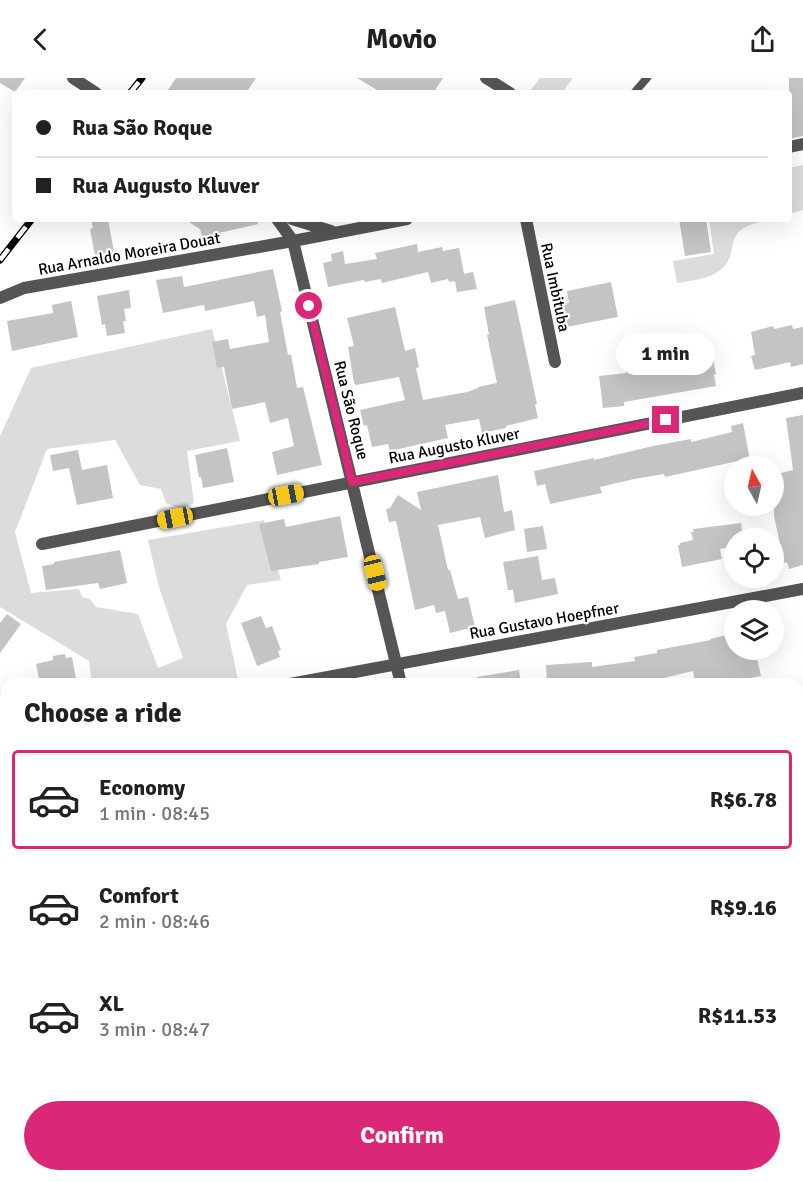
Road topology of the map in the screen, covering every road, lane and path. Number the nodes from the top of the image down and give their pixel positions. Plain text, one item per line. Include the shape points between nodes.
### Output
1 (73, 78) edge
2 (486, 78) edge
3 (647, 78) edge
4 (91, 90) edge
5 (505, 90) edge
6 (637, 90) edge
7 (279, 222) edge
8 (300, 222) edge
9 (392, 222) edge
10 (527, 222) edge
11 (341, 232) junction
12 (293, 241) junction
13 (0, 298) edge
14 (555, 362) dead end
15 (803, 393) edge
16 (352, 482) junction
17 (42, 544) dead end
18 (803, 589) edge
19 (397, 664) junction
20 (322, 678) edge
21 (400, 678) edge

1 - 4 street
2 - 5 street
3 - 6 lane
7 - 12 street, Rua São Roque
8 - 11 street
9 - 11 street, Rua Arnaldo Moreira Douat
10 - 14 street, Rua Imbituba
11 - 12 street, Rua Arnaldo Moreira Douat
12 - 13 street, Rua Arnaldo Moreira Douat via 24,288
12 - 16 street, Rua São Roque
15 - 16 street, Rua Augusto Kluver
16 - 17 street, Rua Augusto Kluver
16 - 19 street, Rua São Roque
18 - 19 street, Rua Gustavo Hoepfner
19 - 20 street, Rua Gustavo Hoepfner
19 - 21 street, Rua São Roque

